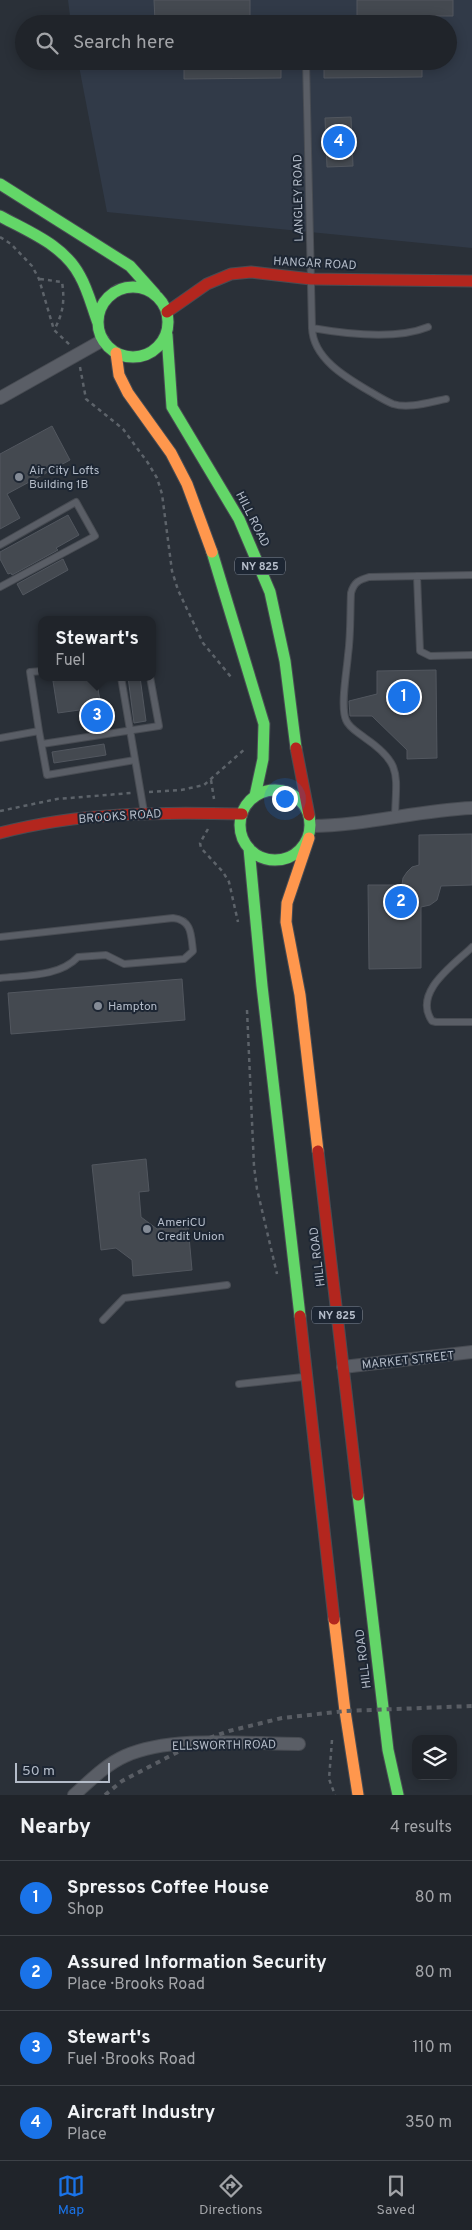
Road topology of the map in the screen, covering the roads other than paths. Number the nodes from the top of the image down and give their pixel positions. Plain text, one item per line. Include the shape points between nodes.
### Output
1 (306, 70) edge
2 (0, 184) edge
3 (0, 216) edge
4 (311, 279) junction
5 (472, 281) edge
6 (155, 294) junction
7 (168, 312) junction
8 (98, 323) junction
9 (428, 327) dead end
10 (312, 331) junction
11 (166, 335) junction
12 (103, 340) junction
13 (116, 353) junction
14 (0, 398) edge
15 (446, 399) dead end
16 (0, 545) edge
17 (472, 575) edge
18 (417, 576) junction
19 (0, 587) edge
20 (472, 655) edge
21 (38, 671) edge
22 (121, 681) edge
23 (151, 681) edge
24 (130, 730) junction
25 (39, 731) junction
26 (0, 738) edge
27 (42, 744) junction
28 (135, 760) junction
29 (255, 796) junction
30 (472, 808) edge
31 (144, 813) junction
32 (242, 814) junction
33 (395, 817) junction
34 (310, 826) junction
35 (0, 834) edge
36 (248, 848) junction
37 (0, 937) edge
38 (472, 947) edge
39 (0, 978) edge
40 (472, 1022) edge
41 (227, 1285) dead end
42 (103, 1320) dead end
43 (472, 1352) edge
44 (343, 1367) junction
45 (307, 1377) junction
46 (239, 1384) dead end
47 (299, 1744) dead end
48 (74, 1795) edge
49 (358, 1795) edge
50 (398, 1795) edge

1 - 4 lane, LANGLEY ROAD
2 - 6 main road via 130,266
3 - 8 main road via 59,250 71,262 80,276
4 - 5 main road, HANGAR ROAD
4 - 7 main road, HANGAR ROAD via 251,272 232,274 207,284
4 - 10 lane, LANGLEY ROAD
6 - 7 main road
6 - 8 main road via 139,288 122,288 104,302
7 - 11 main road, NY 825
8 - 12 main road
9 - 10 lane via 391,334
10 - 15 lane via 320,352 343,376 393,404 419,405
11 - 13 main road via 151,353 140,357
11 - 34 main road, HILL ROAD / NY 825 via 172,407 239,519 270,592 285,662 292,727
12 - 13 main road
12 - 14 street
13 - 29 main road, NY 825 via 119,375 128,393 171,452 187,484 215,564 264,724 263,759
16 - 19 lane via 76,502 95,536
17 - 18 lane
18 - 20 lane via 420,650 430,656
18 - 33 lane via 369,577 359,580 352,593 344,714 352,728 383,750 394,766
21 - 25 lane via 30,672
22 - 24 lane
23 - 24 lane via 159,726
24 - 27 lane
24 - 28 lane
25 - 26 lane
25 - 27 lane
27 - 28 lane via 47,775
28 - 31 lane
29 - 32 main road, NY 825
29 - 34 main road via 265,791 287,792 301,801
30 - 33 street
31 - 32 main road, BROOKS ROAD
31 - 35 main road, BROOKS ROAD via 45,822
32 - 36 main road, NY 825 via 242,838
33 - 34 street via 339,826
34 - 36 main road via 302,848 282,860 269,860
34 - 44 main road, HILL ROAD / NY 825 via 286,903 286,922 300,995
36 - 45 main road, HILL ROAD / NY 825
37 - 39 lane via 173,918 188,923 193,950 184,959 124,964 106,955 78,957 56,971
38 - 40 lane via 434,984 428,996 428,1011 432,1021 436,1022
41 - 42 lane via 124,1298
43 - 44 street, MARKET STREET
44 - 50 main road, HILL ROAD / NY 825 via 382,1710
45 - 46 lane
45 - 49 main road, HILL ROAD / NY 825 via 345,1711
47 - 48 street, ELLSWORTH ROAD via 195,1743 142,1751 104,1768

